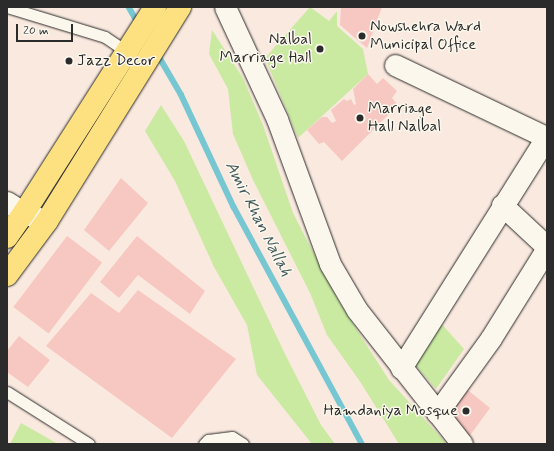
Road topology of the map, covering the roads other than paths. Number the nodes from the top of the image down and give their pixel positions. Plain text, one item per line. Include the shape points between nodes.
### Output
1 (7, 7) edge
2 (155, 7) edge
3 (180, 7) edge
4 (225, 7) edge
5 (127, 52) junction
6 (395, 65) dead end
7 (546, 136) edge
8 (502, 205) junction
9 (16, 208) edge
10 (47, 221) junction
11 (7, 236) edge
12 (547, 247) edge
13 (7, 275) edge
14 (400, 368) junction
15 (7, 392) edge
16 (437, 412) junction
17 (89, 444) edge
18 (204, 444) edge
19 (243, 444) edge
20 (462, 444) edge

1 - 5 lane via 105,37
2 - 5 highway
3 - 10 highway
4 - 14 street via 280,126 330,264 357,310
5 - 9 highway
6 - 7 street
7 - 8 street
8 - 12 street
8 - 14 street
9 - 10 street
9 - 11 highway
10 - 13 highway
12 - 16 street via 492,338
14 - 16 street
15 - 17 lane
16 - 20 street
18 - 19 lane via 208,440 232,437

